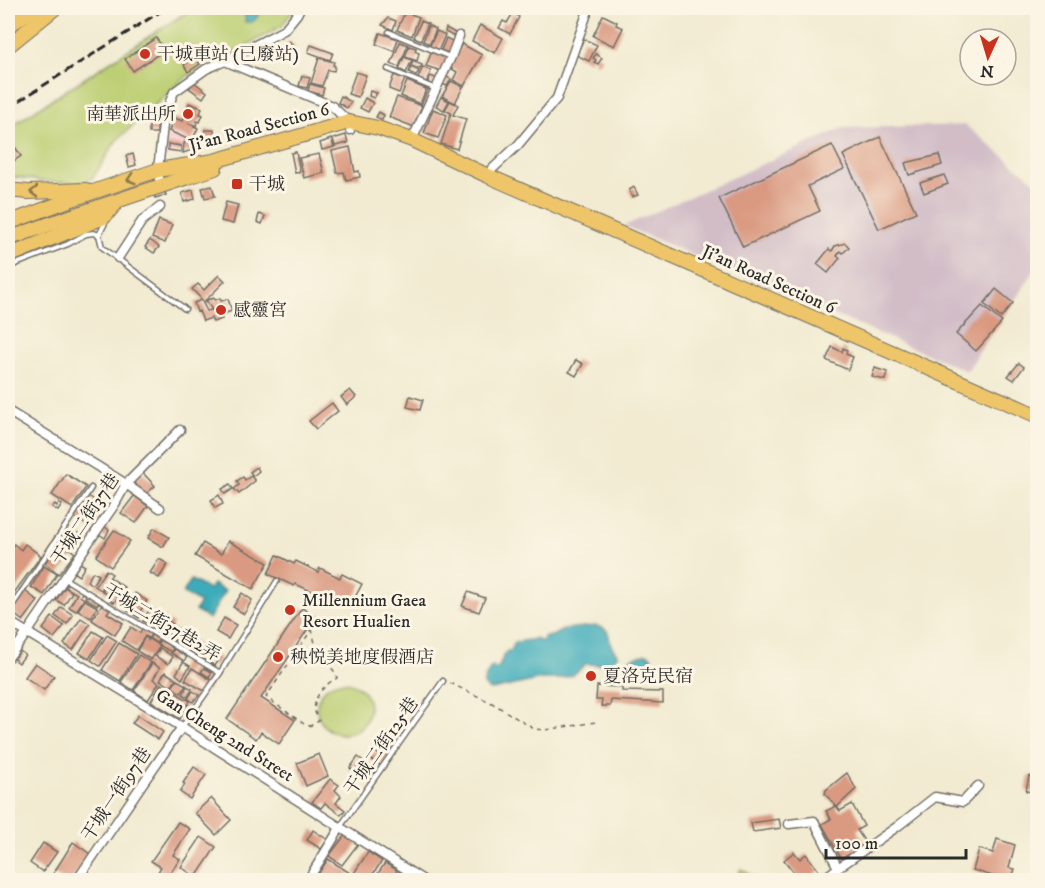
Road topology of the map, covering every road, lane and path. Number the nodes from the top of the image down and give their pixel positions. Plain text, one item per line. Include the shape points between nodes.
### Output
1 (56, 8) edge
2 (300, 8) edge
3 (589, 8) edge
4 (30, 11) edge
5 (8, 26) edge
6 (389, 32) dead end
7 (459, 36) dead end
8 (8, 46) edge
9 (451, 57) junction
10 (225, 61) junction
11 (388, 69) dead end
12 (436, 89) junction
13 (349, 126) junction
14 (411, 142) junction
15 (158, 171) junction
16 (486, 175) junction
17 (160, 186) junction
18 (103, 189) junction
19 (8, 190) edge
20 (117, 202) junction
21 (159, 207) dead end
22 (8, 222) edge
23 (99, 235) junction
24 (8, 239) edge
25 (8, 256) edge
26 (118, 258) junction
27 (8, 267) edge
28 (185, 309) dead end
29 (8, 411) edge
30 (1038, 416) edge
31 (180, 430) dead end
32 (126, 484) junction
33 (91, 488) dead end
34 (160, 508) dead end
35 (64, 579) junction
36 (277, 581) dead end
37 (8, 612) edge
38 (8, 621) edge
39 (316, 623) dead end
40 (312, 630) junction
41 (27, 633) junction
42 (8, 658) edge
43 (220, 673) junction
44 (443, 681) joint
45 (596, 722) dead end
46 (182, 727) junction
47 (978, 786) dead end
48 (789, 824) dead end
49 (340, 828) junction
50 (838, 868) junction
51 (77, 880) edge
52 (308, 880) edge
53 (423, 880) edge
54 (822, 880) edge

1 - 8 main road
2 - 10 street via 284,30
3 - 16 street via 557,98 518,145
4 - 5 main road
6 - 9 lane
7 - 9 street
9 - 12 street
10 - 13 street via 332,106
10 - 15 street via 206,69 174,92 164,116
11 - 12 lane
12 - 14 street
13 - 14 main road, Ji’an Road Section 6 via 378,128
13 - 15 main road, Ji’an Road Section 6 via 214,161
13 - 17 main road, Ji’an Road Section 6
14 - 16 main road, Ji’an Road Section 6
15 - 17 street
15 -> 18 main road, Ji’an Road Section 6
16 - 30 main road, Ji’an Road Section 6
17 - 20 main road, Ji’an Road Section 6
18 -> 19 main road
18 - 22 main road, Ji’an Road Section 6
20 - 23 lane
20 - 24 main road, Ji’an Road Section 6
20 - 25 main road via 104,217
21 - 26 street via 142,221
23 - 26 lane via 102,247
23 - 27 lane via 86,234
26 - 28 lane
29 - 32 street
31 - 32 street, 干城二街37巷
32 - 34 street
32 - 35 street, 干城二街37巷
33 - 37 lane
35 - 41 street, 干城二街37巷
35 - 43 lane, 干城二街37巷2弄
36 - 43 lane
38 - 41 street, Gan Cheng 2nd Street
39 - 40 path
40 - 40 path via 266,697 310,726 319,721 315,702 321,691 337,678 321,658
41 - 42 street, 干城二街37巷
41 - 46 street, Gan Cheng 2nd Street
43 - 46 lane, 干城二街37巷2弄
44 - 45 path via 492,703 534,729
44 - 49 lane, 干城二街125巷
46 - 49 street, Gan Cheng 2nd Street
46 - 51 street, 干城一街97巷
47 - 50 street via 963,802 935,797
48 - 50 street via 814,821
49 - 52 street
49 - 53 street, Gan Cheng 2nd Street
50 - 54 street

